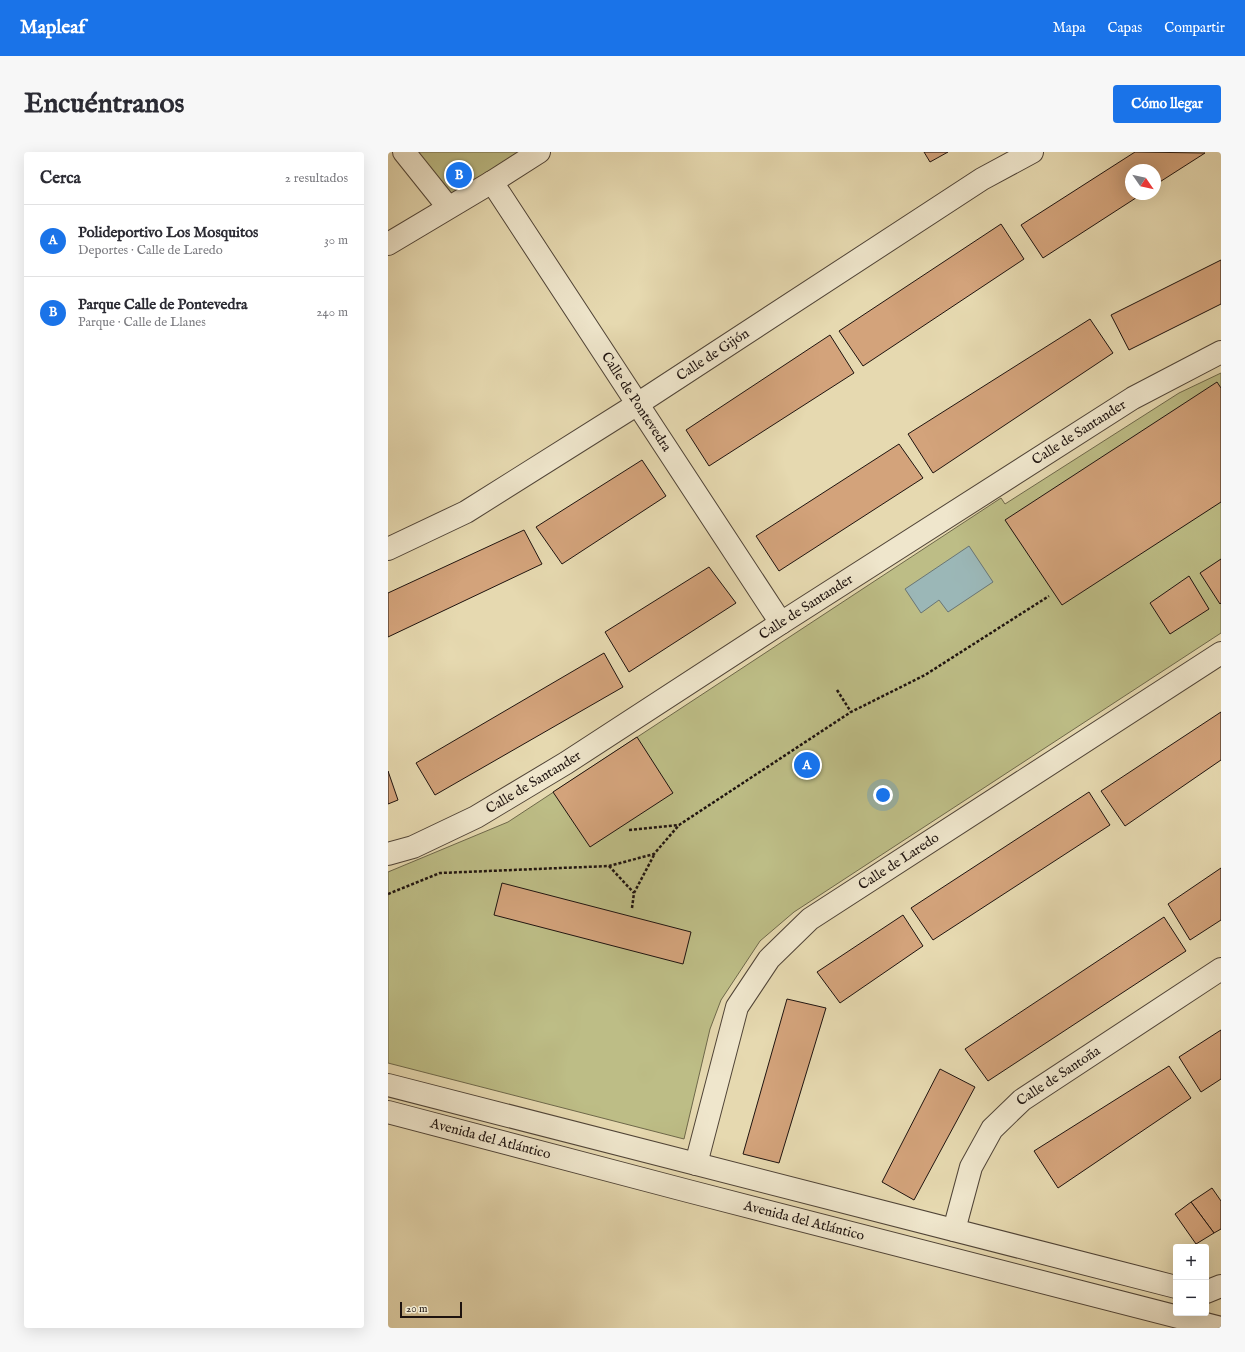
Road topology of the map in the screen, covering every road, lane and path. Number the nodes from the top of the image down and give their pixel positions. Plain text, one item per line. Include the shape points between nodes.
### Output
1 (404, 152) edge
2 (1032, 152) edge
3 (535, 153) edge
4 (492, 182) junction
5 (448, 207) junction
6 (388, 244) edge
7 (1221, 352) edge
8 (636, 405) junction
9 (388, 549) edge
10 (1050, 596) dead end
11 (780, 622) junction
12 (1221, 653) edge
13 (836, 690) dead end
14 (852, 712) junction
15 (679, 825) junction
16 (629, 830) dead end
17 (388, 854) edge
18 (654, 854) junction
19 (609, 866) junction
20 (634, 893) junction
21 (388, 894) edge
22 (632, 908) dead end
23 (1221, 969) edge
24 (388, 1085) edge
25 (388, 1112) edge
26 (696, 1164) junction
27 (954, 1230) junction
28 (1173, 1286) edge
29 (1221, 1286) edge
30 (1209, 1292) edge
31 (1209, 1294) edge
32 (1221, 1298) edge
33 (1221, 1328) edge

1 - 5 street
2 - 8 street, Calle de Gijón via 982,179
3 - 4 street
4 - 5 street
4 - 8 street, Calle de Pontevedra
5 - 6 street
7 - 11 street, Calle de Santander via 1133,398
8 - 9 street, Calle de Gijón via 466,512
8 - 11 street, Calle de Pontevedra
10 - 14 path via 925,675
11 - 17 street, Calle de Santander via 566,763 476,817 413,847
12 - 26 street, Calle de Laredo via 810,919 769,959 737,1007
13 - 14 path
14 - 15 path
15 - 16 path
15 - 18 path
18 - 19 path
18 - 20 path
19 - 20 path
19 - 21 path via 440,874
20 - 22 path
23 - 27 street, Calle de Santoña via 1022,1100 992,1129 971,1167
24 - 26 street, Avenida del Atlántico
25 - 33 street, Avenida del Atlántico
26 - 27 street, Avenida del Atlántico
27 - 28 street, Avenida del Atlántico
29 - 30 street
31 - 32 street

